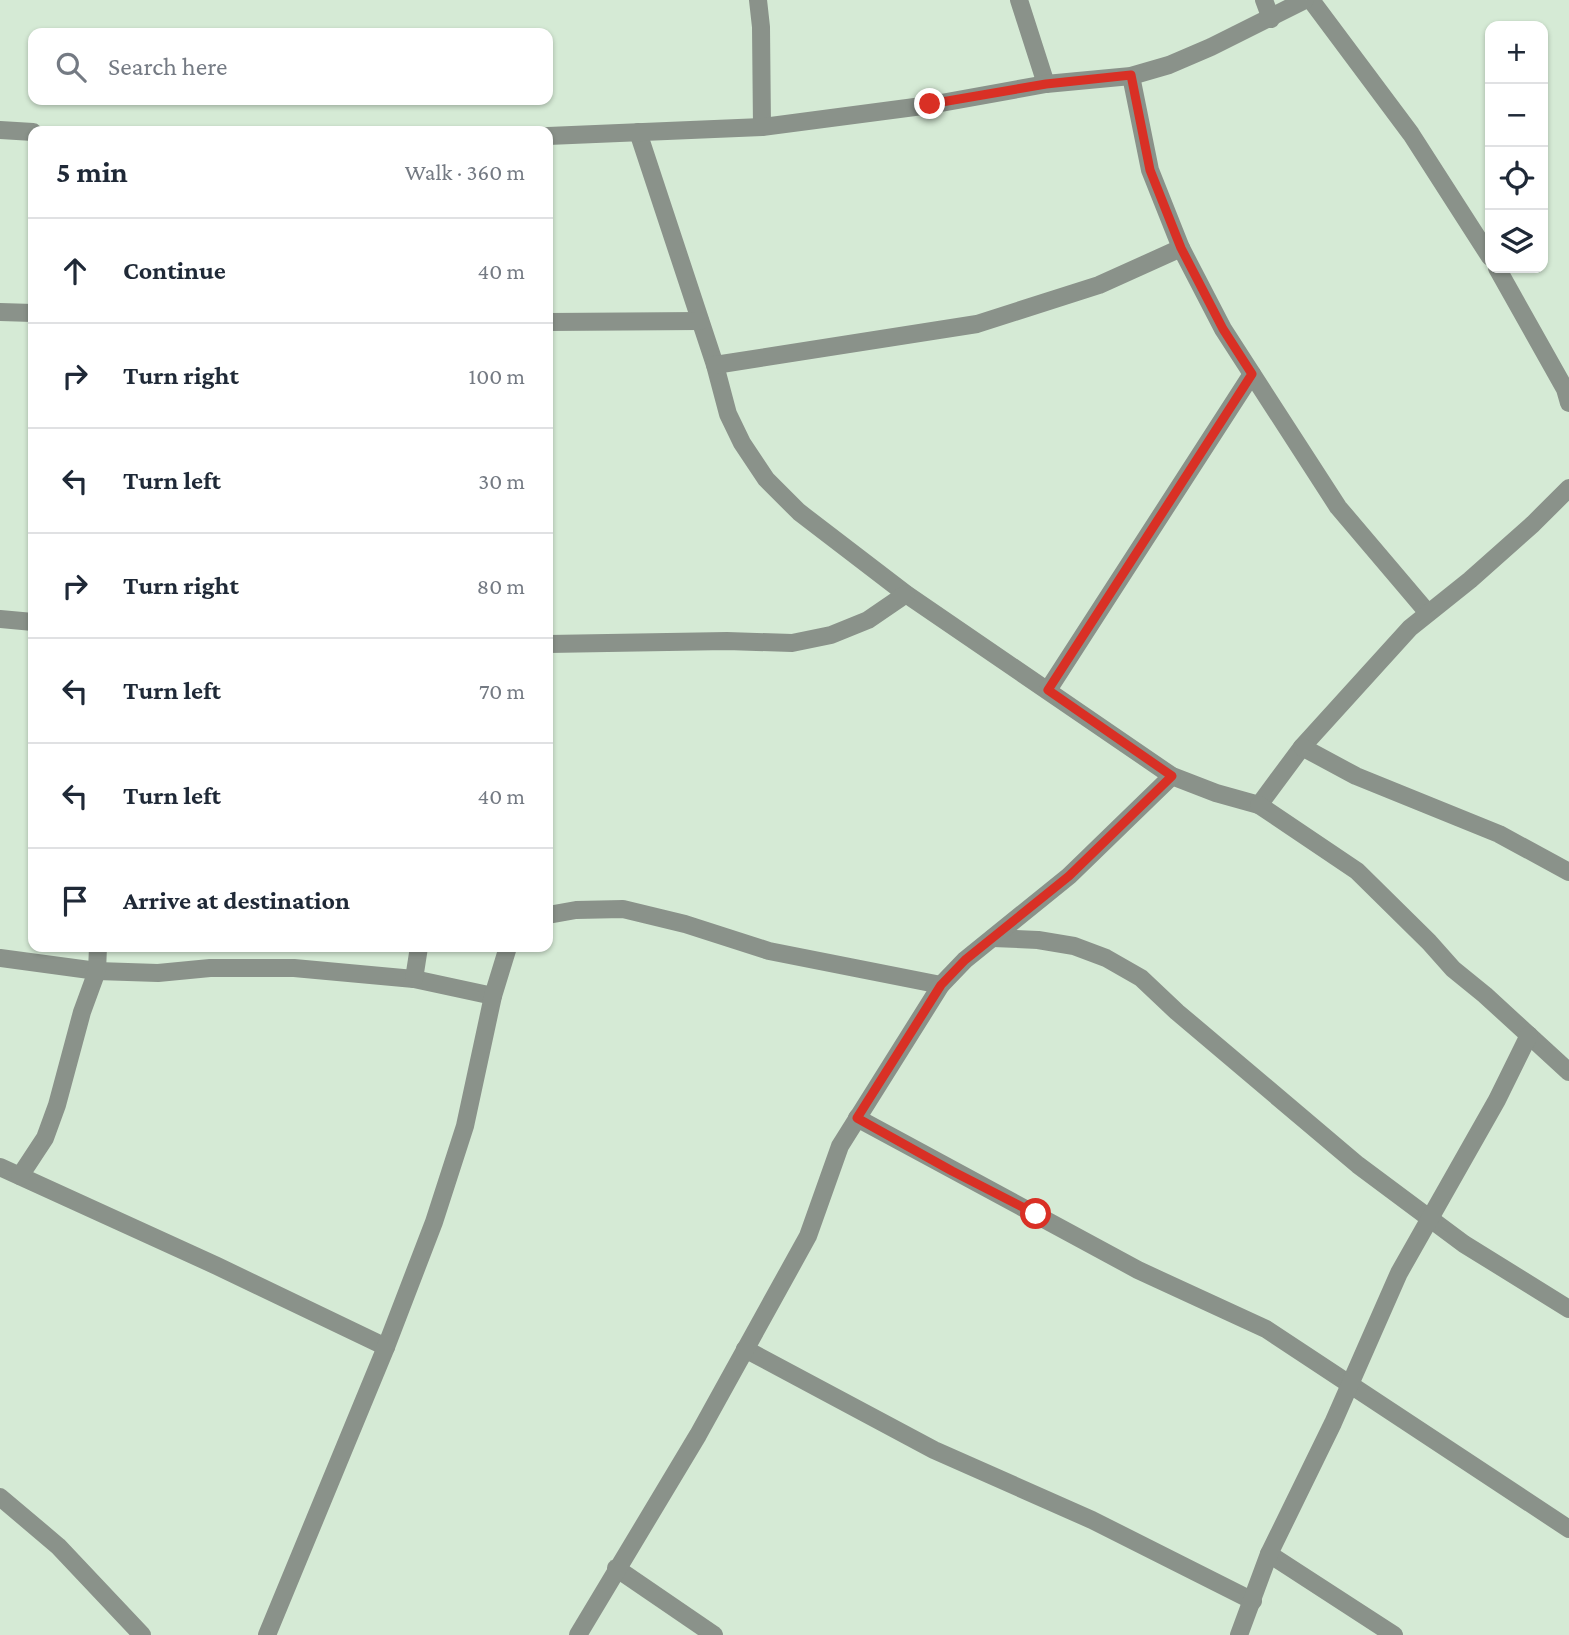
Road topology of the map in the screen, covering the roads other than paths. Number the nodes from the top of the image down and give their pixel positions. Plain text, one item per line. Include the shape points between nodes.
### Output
1 (758, 0) edge
2 (1019, 0) edge
3 (1264, 0) edge
4 (1305, 0) edge
5 (1311, 0) edge
6 (1271, 19) junction
7 (1131, 75) junction
8 (1046, 84) junction
9 (762, 127) junction
10 (0, 130) edge
11 (28, 132) edge
12 (638, 132) junction
13 (553, 136) edge
14 (1181, 248) junction
15 (1485, 249) edge
16 (1500, 273) edge
17 (0, 312) edge
18 (28, 313) edge
19 (700, 321) junction
20 (553, 322) edge
21 (715, 365) junction
22 (1252, 374) junction
23 (1569, 403) edge
24 (1567, 494) edge
25 (906, 594) junction
26 (1427, 613) junction
27 (0, 619) edge
28 (28, 622) edge
29 (553, 644) edge
30 (1048, 690) junction
31 (1303, 747) junction
32 (1172, 776) junction
33 (1259, 805) junction
34 (1569, 872) edge
35 (553, 914) edge
36 (993, 938) junction
37 (98, 952) edge
38 (418, 952) edge
39 (506, 952) edge
40 (0, 958) edge
41 (97, 971) junction
42 (414, 979) junction
43 (941, 985) junction
44 (493, 996) junction
45 (1529, 1035) junction
46 (1569, 1072) edge
47 (857, 1118) junction
48 (0, 1167) edge
49 (20, 1176) junction
50 (1428, 1219) junction
51 (1569, 1309) edge
52 (386, 1347) junction
53 (745, 1349) junction
54 (1349, 1383) junction
55 (0, 1497) edge
56 (1569, 1529) edge
57 (1269, 1554) junction
58 (616, 1569) junction
59 (1253, 1601) junction
60 (142, 1635) edge
61 (267, 1635) edge
62 (578, 1635) edge
63 (714, 1635) edge
64 (1239, 1635) edge
65 (1394, 1635) edge

1 - 9 street
2 - 8 street
3 - 6 street
4 - 6 street
5 - 15 street via 1411,134
6 - 7 street via 1169,65
7 - 8 street
7 - 14 street via 1150,170
8 - 9 street
9 - 12 street
10 - 11 street
12 - 13 street
12 - 19 street
14 - 21 street via 1099,285 977,324
14 - 22 street
16 - 23 street
17 - 18 street
19 - 20 street
19 - 21 street
21 - 25 street via 728,414 766,478 799,512
22 - 26 street via 1338,507
22 - 30 street
24 - 26 street
25 - 29 street via 869,620 792,643
25 - 30 street
26 - 31 street
27 - 28 street
30 - 32 street
31 - 33 street
31 - 34 street via 1356,776 1499,834
32 - 33 street
32 - 36 street via 1069,876
33 - 45 street via 1357,871 1453,969
35 - 43 street via 623,909 769,951
36 - 43 street
36 - 50 street via 1074,946 1140,978 1303,1119
37 - 41 street
38 - 42 street
39 - 44 street
40 - 41 street
41 - 42 street via 294,968
41 - 49 street via 45,1138
42 - 44 street
43 - 47 street
44 - 52 street via 465,1126
45 - 46 street
45 - 50 street
47 - 53 street via 841,1146 807,1236
47 - 54 street via 1138,1270 1266,1329
48 - 49 street
49 - 52 street
50 - 51 street
50 - 54 street
52 - 61 street
53 - 58 street
53 - 59 street via 934,1450 1092,1520
54 - 56 street
54 - 57 street
55 - 60 street via 58,1546
57 - 59 street
57 - 65 street
58 - 62 street
58 - 63 street
59 - 64 street

